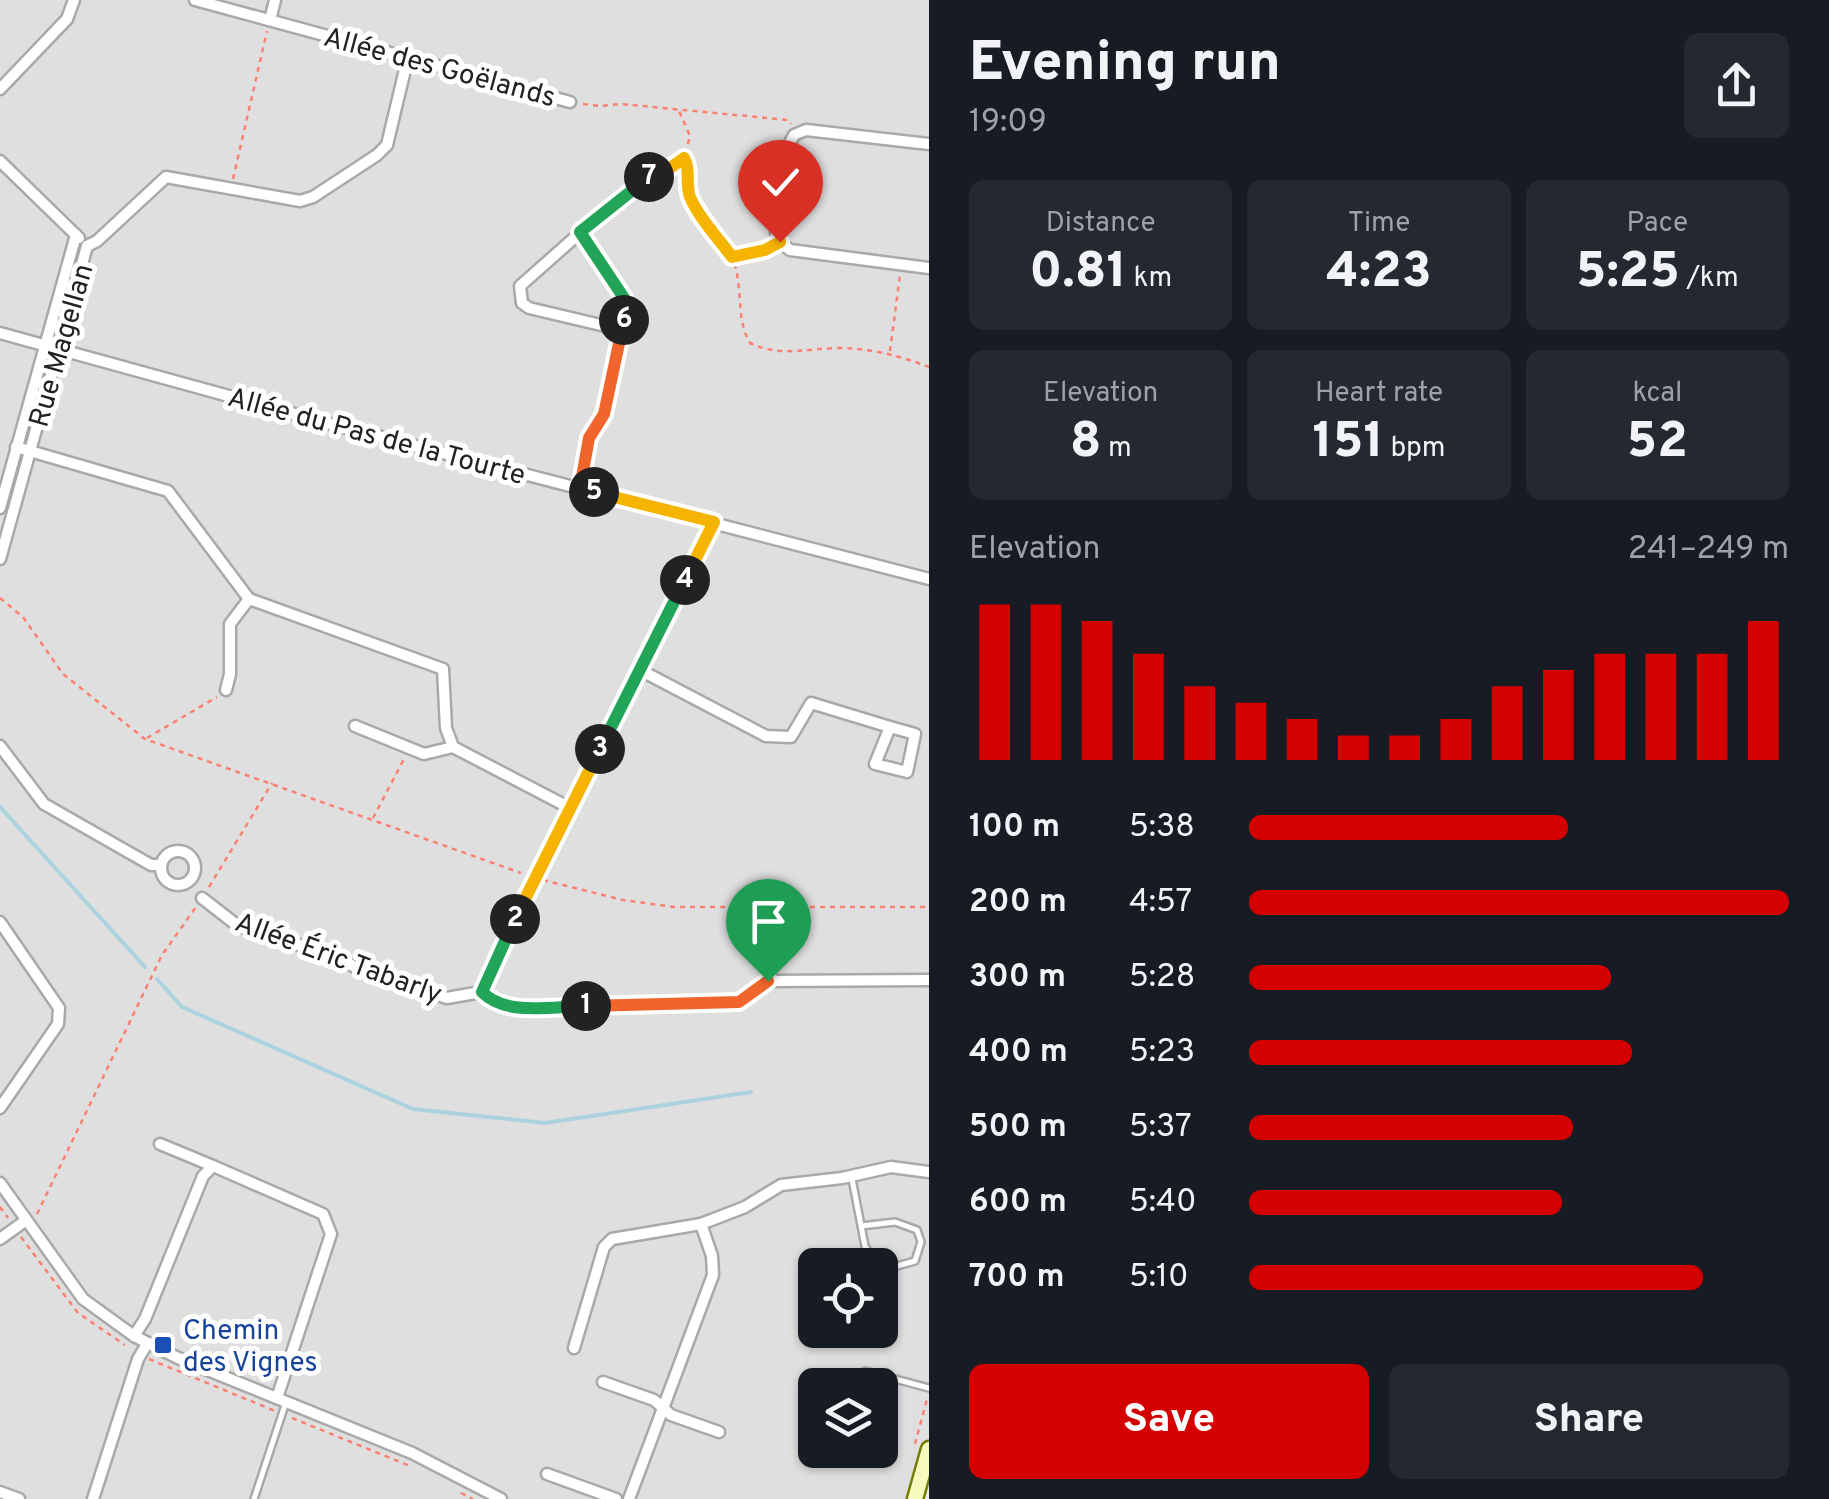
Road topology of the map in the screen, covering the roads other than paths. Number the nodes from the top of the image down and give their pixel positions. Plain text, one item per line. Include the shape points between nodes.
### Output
1 (74, 0) edge
2 (195, 0) edge
3 (274, 0) edge
4 (270, 20) junction
5 (408, 57) junction
6 (0, 89) edge
7 (570, 102) road end
8 (929, 144) edge
9 (0, 162) edge
10 (626, 194) road end
11 (580, 232) junction
12 (76, 235) junction
13 (87, 246) junction
14 (929, 268) edge
15 (622, 330) junction
16 (0, 333) edge
17 (44, 345) junction
18 (58, 349) junction
19 (16, 447) junction
20 (30, 451) junction
21 (580, 488) junction
22 (0, 508) edge
23 (714, 522) junction
24 (3, 538) edge
25 (0, 560) edge
26 (929, 579) edge
27 (249, 600) junction
28 (640, 670) junction
29 (226, 690) road end
30 (355, 726) dead end
31 (890, 727) junction
32 (0, 746) edge
33 (453, 748) junction
34 (570, 808) junction
35 (160, 865) dead end
36 (202, 898) road end
37 (0, 922) edge
38 (929, 980) edge
39 (482, 992) junction
40 (0, 1108) edge
41 (160, 1144) dead end
42 (213, 1166) junction
43 (929, 1172) edge
44 (851, 1176) junction
45 (0, 1183) edge
46 (701, 1224) junction
47 (28, 1225) junction
48 (861, 1226) junction
49 (0, 1239) edge
50 (864, 1246) joint
51 (134, 1336) junction
52 (146, 1344) junction
53 (574, 1348) dead end
54 (898, 1380) edge
55 (603, 1382) dead end
56 (929, 1388) edge
57 (282, 1400) junction
58 (661, 1407) junction
59 (718, 1432) dead end
60 (929, 1449) edge
61 (547, 1474) dead end
62 (0, 1492) edge
63 (19, 1499) edge
64 (93, 1499) edge
65 (254, 1499) edge
66 (500, 1499) edge
67 (616, 1499) edge
68 (629, 1499) edge
69 (915, 1499) edge

1 - 6 street via 68,19
2 - 4 street, Allée des Goëlands
3 - 4 street
4 - 5 street, Allée des Goëlands
5 - 7 street, Allée des Goëlands
5 - 13 street via 387,145 313,196 300,201 166,176
8 - 14 street via 798,134 786,148 776,232 790,250
9 - 12 street
10 - 11 street
11 - 15 street via 624,298
11 - 15 street via 525,279 522,303
12 - 13 street, Rue Magellan
12 - 17 street, Rue Magellan
13 - 18 street, Rue Magellan
15 - 21 street
16 - 17 street, Allée du Pas de la Tourte
17 - 18 street, Allée du Pas de la Tourte
17 - 19 street, Rue Magellan
18 - 20 street, Rue Magellan
18 - 21 street, Allée du Pas de la Tourte
19 - 20 street
19 - 22 street, Rue Magellan
20 - 24 street, Rue Magellan
20 - 27 street via 168,491
21 - 23 street, Allée du Pas de la Tourte
23 - 26 street, Allée du Pas de la Tourte
23 - 28 street
24 - 25 street, Rue Magellan
27 - 29 street via 230,624
27 - 33 street via 444,669
28 - 31 street via 766,736 791,737 811,704
28 - 34 street
30 - 33 street via 424,754
31 - 31 street via 875,764 907,772 915,734
32 - 35 street via 44,804
33 - 34 street
34 - 39 street
36 - 39 street, Allée Éric Tabarly via 238,926 364,972 448,998
37 - 40 street via 59,1008 58,1024
38 - 39 street, Allée Éric Tabarly via 768,981 739,1002 506,1007
41 - 42 street
42 - 51 street via 202,1176
42 - 57 street via 323,1214 331,1234
43 - 44 street via 891,1167
44 - 46 street via 781,1185
44 - 48 lane
45 - 47 street
46 - 53 street via 612,1239 604,1246
46 - 58 street via 712,1274
47 - 49 street
47 - 51 street via 83,1299
48 - 50 lane
48 - 50 lane via 895,1222 917,1230 921,1242 915,1260 896,1266 874,1261
51 - 52 street
52 - 57 street
52 - 64 street
54 - 56 lane
55 - 58 street
57 - 65 lane
57 - 66 street via 412,1453
58 - 59 street
58 - 68 street
60 - 69 main road
61 - 67 street
62 - 63 street

